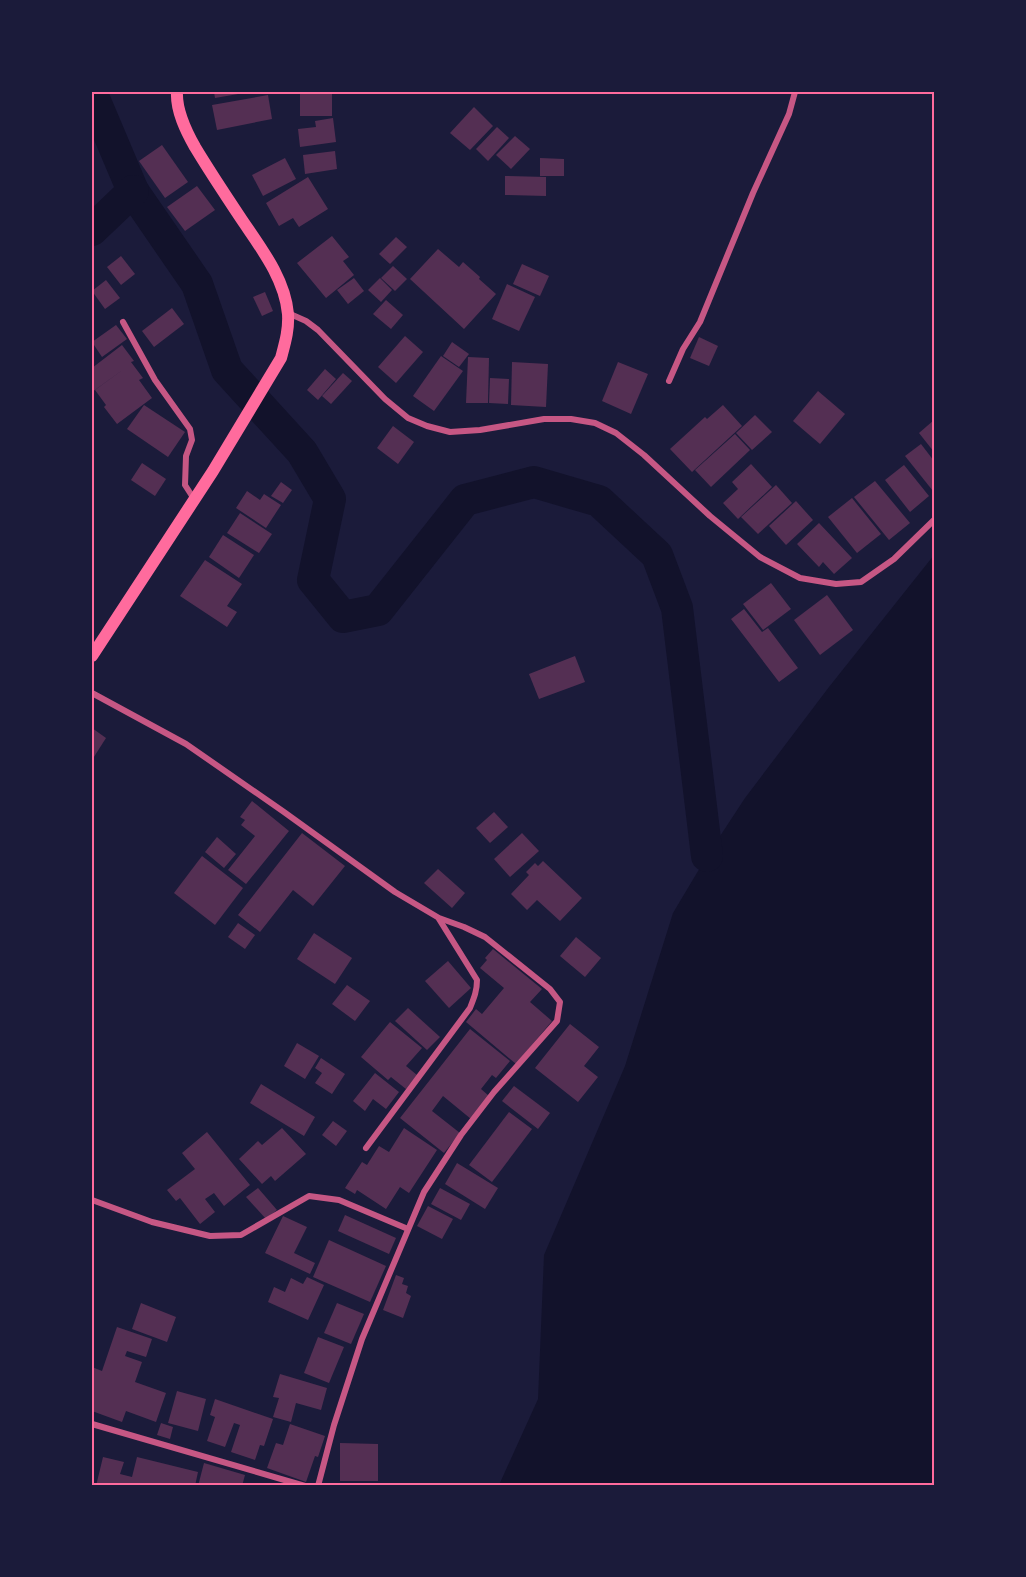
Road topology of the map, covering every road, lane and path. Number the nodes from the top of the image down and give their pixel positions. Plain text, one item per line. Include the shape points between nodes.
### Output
1 (177, 92) edge
2 (795, 92) edge
3 (288, 313) junction
4 (123, 322) dead end
5 (669, 381) dead end
6 (194, 499) junction
7 (934, 520) edge
8 (92, 656) edge
9 (92, 693) edge
10 (439, 918) junction
11 (366, 1148) dead end
12 (92, 1200) edge
13 (408, 1229) junction
14 (92, 1424) edge
15 (305, 1485) edge
16 (318, 1485) edge

1 - 3 main road via 185,129 255,238 284,293
2 - 5 street via 700,322
3 - 6 main road via 281,358
3 - 7 street via 318,330 408,418 427,426 450,432 571,419 596,423 616,433 760,557 800,578 836,584 861,582 894,559
4 - 6 street via 155,380 190,429 185,485
6 - 8 main road
9 - 10 street via 186,744 395,892
10 - 11 street via 477,980 475,997
10 - 13 street via 485,937 550,989 560,1002 559,1014 551,1030 461,1135 424,1192
12 - 13 street via 152,1222 210,1236 241,1235 309,1196 339,1200
13 - 16 street via 362,1339
14 - 15 street

